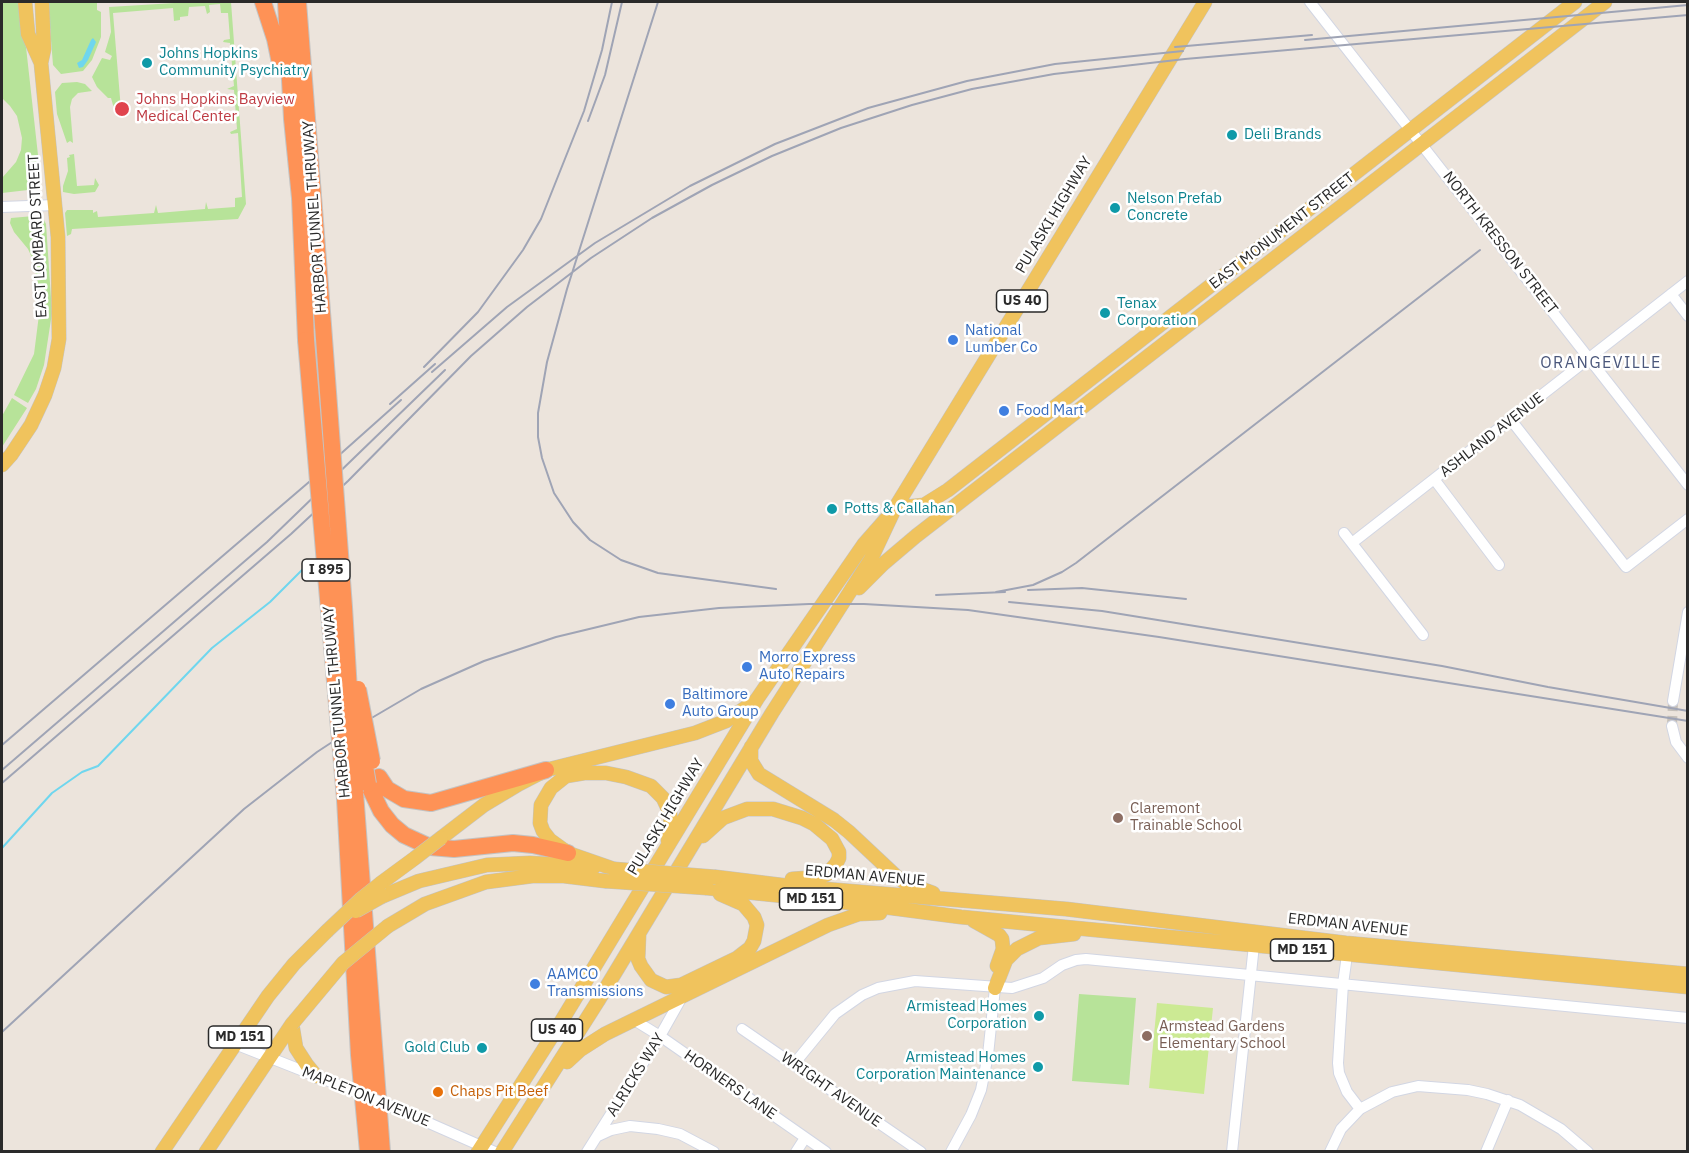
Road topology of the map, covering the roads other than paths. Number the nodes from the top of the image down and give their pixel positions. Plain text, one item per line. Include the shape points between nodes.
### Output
1 (25, 2) edge
2 (42, 2) edge
3 (263, 2) edge
4 (286, 2) edge
5 (299, 2) edge
6 (1205, 2) edge
7 (1310, 2) edge
8 (1575, 2) edge
9 (1605, 2) edge
10 (41, 63) junction
11 (291, 119) junction
12 (1411, 129) junction
13 (1422, 143) junction
14 (55, 204) junction
15 (2, 207) edge
16 (1688, 281) edge
17 (1671, 294) junction
18 (1688, 316) edge
19 (1590, 358) junction
20 (1510, 420) junction
21 (2, 465) edge
22 (1434, 479) junction
23 (1688, 485) edge
24 (895, 508) junction
25 (1688, 519) edge
26 (1344, 533) dead end
27 (1352, 543) junction
28 (1499, 565) dead end
29 (844, 603) junction
30 (344, 607) junction
31 (1688, 612) edge
32 (1423, 634) dead end
33 (757, 699) junction
34 (1673, 701) tunnel mouth
35 (1672, 726) tunnel mouth
36 (751, 746) junction
37 (1688, 758) edge
38 (546, 770) junction
39 (362, 788) junction
40 (666, 848) junction
41 (568, 853) junction
42 (687, 853) junction
43 (614, 868) junction
44 (716, 877) junction
45 (707, 888) junction
46 (382, 890) junction
47 (951, 900) junction
48 (916, 910) junction
49 (961, 916) junction
50 (1133, 932) junction
51 (639, 933) junction
52 (1254, 945) junction
53 (1347, 955) junction
54 (1688, 974) edge
55 (1251, 976) junction
56 (1343, 984) junction
57 (1688, 987) edge
58 (995, 988) junction
59 (580, 990) junction
60 (682, 998) junction
61 (598, 1001) junction
62 (1688, 1018) edge
63 (634, 1020) junction
64 (292, 1024) junction
65 (742, 1029) dead end
66 (660, 1036) junction
67 (235, 1044) junction
68 (359, 1055) junction
69 (270, 1058) junction
70 (794, 1064) junction
71 (554, 1073) junction
72 (316, 1076) junction
73 (1508, 1100) junction
74 (1360, 1109) junction
75 (612, 1113) junction
76 (630, 1126) junction
77 (598, 1136) junction
78 (805, 1138) junction
79 (480, 1149) edge
80 (162, 1152) edge
81 (206, 1152) edge
82 (357, 1152) edge
83 (368, 1152) edge
84 (382, 1152) edge
85 (495, 1152) edge
86 (502, 1152) edge
87 (587, 1152) edge
88 (714, 1152) edge
89 (796, 1152) edge
90 (826, 1152) edge
91 (921, 1152) edge
92 (951, 1152) edge
93 (1232, 1152) edge
94 (1330, 1152) edge
95 (1486, 1152) edge
96 (1588, 1152) edge

1 - 10 main road, EAST LOMBARD STREET via 28,34
2 - 10 main road, EAST LOMBARD STREET
3 - 11 highway via 276,39
4 - 11 highway, HARBOR TUNNEL THRUWAY / I 895
5 - 30 highway, HARBOR TUNNEL THRUWAY / I 895, bridge
6 - 24 main road, PULASKI HIGHWAY / US 40
7 - 12 street, NORTH KRESSON STREET
8 - 12 main road, EAST MONUMENT STREET
9 - 13 main road, EAST MONUMENT STREET
10 - 14 main road, EAST LOMBARD STREET
11 - 39 highway, HARBOR TUNNEL THRUWAY / I 895, bridge via 300,198 306,340
12 - 13 street, NORTH KRESSON STREET
12 - 24 main road, EAST MONUMENT STREET via 948,490 924,505
13 - 19 street, NORTH KRESSON STREET
13 - 29 main road, EAST MONUMENT STREET via 925,530
14 - 15 street
14 - 21 main road, EAST LOMBARD STREET via 60,299 54,368 31,425
16 - 17 street, ASHLAND AVENUE
17 - 18 street
17 - 19 street, ASHLAND AVENUE
19 - 20 street, ASHLAND AVENUE
19 - 23 street, NORTH KRESSON STREET
20 - 22 street, ASHLAND AVENUE
20 - 25 street via 1626,567
22 - 27 street, ASHLAND AVENUE
22 - 28 street
24 - 29 main road, PULASKI HIGHWAY / US 40 via 874,554
24 - 33 main road, PULASKI HIGHWAY / US 40 via 864,544
26 - 27 street
27 - 32 street
29 - 36 main road, PULASKI HIGHWAY / US 40
30 - 39 highway, HARBOR TUNNEL THRUWAY / I 895, bridge
30 - 39 highway, bridge via 357,685
31 - 34 street
33 - 38 main road via 726,721 695,733
33 - 40 main road, PULASKI HIGHWAY / US 40
35 - 37 street via 1676,742
36 - 42 main road, PULASKI HIGHWAY / US 40
36 - 47 main road via 751,761 759,774 834,820 906,883
38 - 39 highway via 431,803 404,800 387,789
38 - 46 main road, bridge via 501,794 415,858
39 - 41 highway via 392,825 430,847 454,849 513,843
39 - 68 highway, HARBOR TUNNEL THRUWAY / I 895
39 - 84 highway, HARBOR TUNNEL THRUWAY / I 895
40 - 41 main road via 670,813 658,791 626,777 584,773 558,781 541,804 543,831
40 - 59 main road, PULASKI HIGHWAY / US 40
41 - 43 main road
42 - 44 main road via 723,818 761,808 788,813 814,824 832,839 839,852 837,864 820,877
42 - 51 main road, PULASKI HIGHWAY / US 40
43 - 44 main road, ERDMAN AVENUE / MD 151, bridge
43 - 46 main road, ERDMAN AVENUE / MD 151 via 530,863 487,865
44 - 47 main road, ERDMAN AVENUE / MD 151
45 - 48 main road, ERDMAN AVENUE / MD 151
45 - 51 main road via 743,904 754,917 754,941 744,954 681,985 666,987 651,980 640,966
45 - 64 main road, ERDMAN AVENUE / MD 151, bridge via 564,876 486,882 425,904 388,926 343,963
46 - 67 main road, ERDMAN AVENUE / MD 151, bridge via 327,931 281,979
47 - 54 main road, ERDMAN AVENUE / MD 151 via 1066,909 1346,943
48 - 49 main road, ERDMAN AVENUE / MD 151
48 - 60 main road via 859,914 843,919
49 - 50 main road, ERDMAN AVENUE / MD 151
49 - 58 main road via 1002,939
50 - 52 main road, ERDMAN AVENUE / MD 151
50 - 58 main road via 1061,934 1032,940 1006,960
51 - 61 main road, PULASKI HIGHWAY / US 40
52 - 53 main road, ERDMAN AVENUE / MD 151
52 - 55 street
53 - 56 street
53 - 57 main road, ERDMAN AVENUE / MD 151
55 - 56 street
55 - 58 street via 1086,959 1062,965 1025,985
55 - 93 street
56 - 62 street
56 - 74 street via 1338,1063 1347,1092
58 - 70 street via 915,981 878,988 835,1014
58 - 92 street via 981,1090
59 - 61 main road
59 - 79 main road, PULASKI HIGHWAY / US 40
60 - 63 main road
60 - 66 street, ALRICKS WAY
61 - 71 main road, PULASKI HIGHWAY / US 40
63 - 66 street, HORNERS LANE
63 - 71 main road via 591,1042
64 - 69 main road, ERDMAN AVENUE / MD 151
64 - 72 main road via 296,1047
65 - 70 street, WRIGHT AVENUE
66 - 75 street, ALRICKS WAY
66 - 78 street, HORNERS LANE
67 - 69 street, MAPLETON AVENUE
67 - 80 main road, ERDMAN AVENUE / MD 151
68 - 82 highway
68 - 83 highway, HARBOR TUNNEL THRUWAY / I 895
69 - 72 street, MAPLETON AVENUE
69 - 81 main road, ERDMAN AVENUE / MD 151
70 - 91 street, WRIGHT AVENUE
71 - 86 main road, PULASKI HIGHWAY / US 40
72 - 79 street, MAPLETON AVENUE, bridge
73 - 74 street via 1468,1090 1418,1086 1392,1092
73 - 95 street
73 - 96 street via 1555,1125
74 - 94 street via 1341,1129
75 - 76 street
75 - 77 street, ALRICKS WAY
76 - 77 street
76 - 88 street via 680,1134
77 - 87 street, ALRICKS WAY
78 - 89 street
78 - 90 street, HORNERS LANE
79 - 85 street, MAPLETON AVENUE

